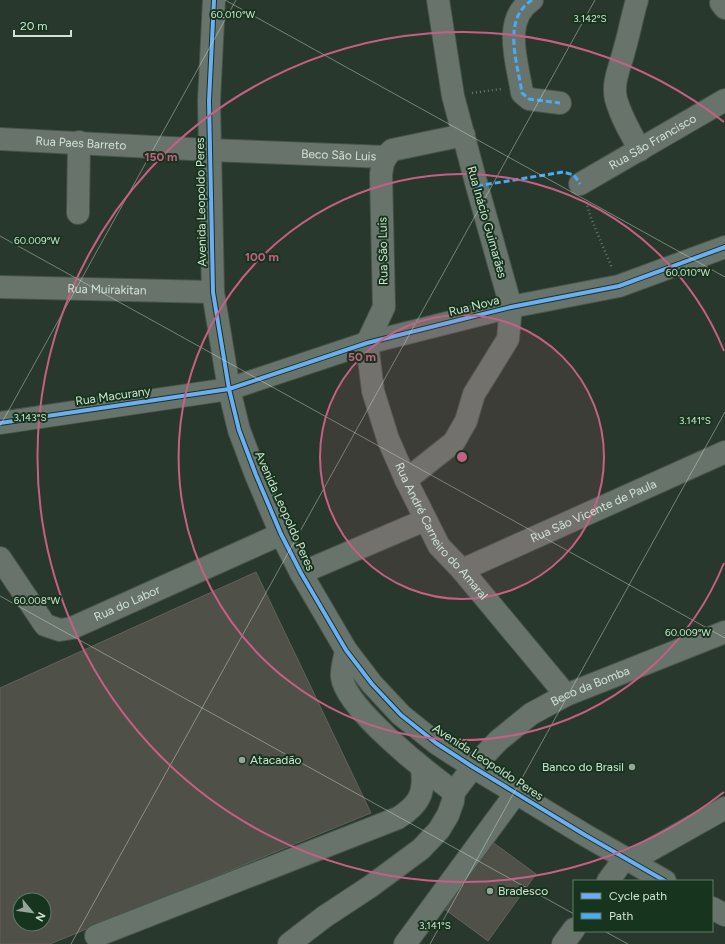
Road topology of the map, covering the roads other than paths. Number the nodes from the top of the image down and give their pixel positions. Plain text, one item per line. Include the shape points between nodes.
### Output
1 (214, 0) edge
2 (438, 0) edge
3 (532, 0) edge
4 (637, 0) edge
5 (725, 100) edge
6 (560, 103) dead end
7 (464, 134) junction
8 (0, 139) edge
9 (79, 142) junction
10 (209, 150) junction
11 (640, 150) junction
12 (386, 157) junction
13 (580, 184) road end
14 (78, 213) dead end
15 (725, 248) edge
16 (0, 287) edge
17 (213, 292) junction
18 (511, 307) junction
19 (367, 343) junction
20 (229, 389) junction
21 (0, 422) edge
22 (725, 452) edge
23 (406, 480) junction
24 (425, 520) junction
25 (281, 534) junction
26 (0, 558) edge
27 (462, 570) junction
28 (301, 573) junction
29 (725, 632) edge
30 (346, 650) junction
31 (566, 695) junction
32 (422, 768) junction
33 (473, 768) junction
34 (454, 792) junction
35 (516, 793) junction
36 (725, 808) edge
37 (411, 809) junction
38 (439, 830) junction
39 (628, 860) junction
40 (609, 880) edge
41 (663, 880) edge
42 (713, 909) edge
43 (725, 915) edge
44 (573, 930) edge
45 (96, 936) dead end
46 (289, 944) edge
47 (405, 944) edge
48 (563, 944) edge

1 - 10 street, Avenida Leopoldo Peres
2 - 7 street, Rua Inácio Guimarães via 450,82
3 - 6 street via 516,19 513,39 522,93 529,99
4 - 11 street via 618,69 615,93 624,120
5 - 11 street, Rua São Francisco
7 - 12 street, Beco São Luis via 392,150
7 - 18 street, Rua Inácio Guimarães
8 - 9 street, Rua Paes Barreto
9 - 10 street, Rua Paes Barreto
9 - 14 street
10 - 12 street, Beco São Luis
10 - 17 street, Avenida Leopoldo Peres
11 - 13 street, Rua São Francisco
12 - 19 street, Rua São Luis via 381,174 384,307
15 - 18 street, Rua Nova via 619,286
16 - 17 street, Rua Muirakitan
17 - 20 street, Avenida Leopoldo Peres
18 - 19 street, Rua Nova
18 - 23 street, Rua Inácio Guimarães via 508,338 474,394 466,421 454,442
19 - 20 street, Rua Nova
19 - 23 street, Rua André Carneiro do Amaral via 373,391 388,439
20 - 21 street, Rua Macurany
20 - 25 street, Avenida Leopoldo Peres via 239,430
22 - 27 street, Rua São Vicente de Paula
23 - 24 street, Rua André Carneiro do Amaral
24 - 27 street, Rua André Carneiro do Amaral via 439,546
24 - 28 street
25 - 26 street, Rua do Labor via 72,628 60,630 44,625
25 - 28 street, Avenida Leopoldo Peres
27 - 31 street, Rua André Carneiro do Amaral
28 - 30 street, Avenida Leopoldo Peres
29 - 31 street, Beco da Bomba
30 - 32 street via 342,678 347,691 365,716
30 - 33 street, Avenida Leopoldo Peres via 372,684 401,715
31 - 33 street, Beco da Bomba via 532,714 499,740
32 - 34 street
32 - 37 street via 423,790
33 - 34 street, Beco da Bomba
33 - 35 street, Avenida Leopoldo Peres
34 - 38 street via 448,815
35 - 39 street, Avenida Leopoldo Peres
35 - 47 street
36 - 39 street
37 - 38 street
37 - 45 street via 391,821
38 - 46 street via 408,859
39 - 40 street
39 - 41 street, Avenida Leopoldo Peres
42 - 43 street
44 - 48 street

